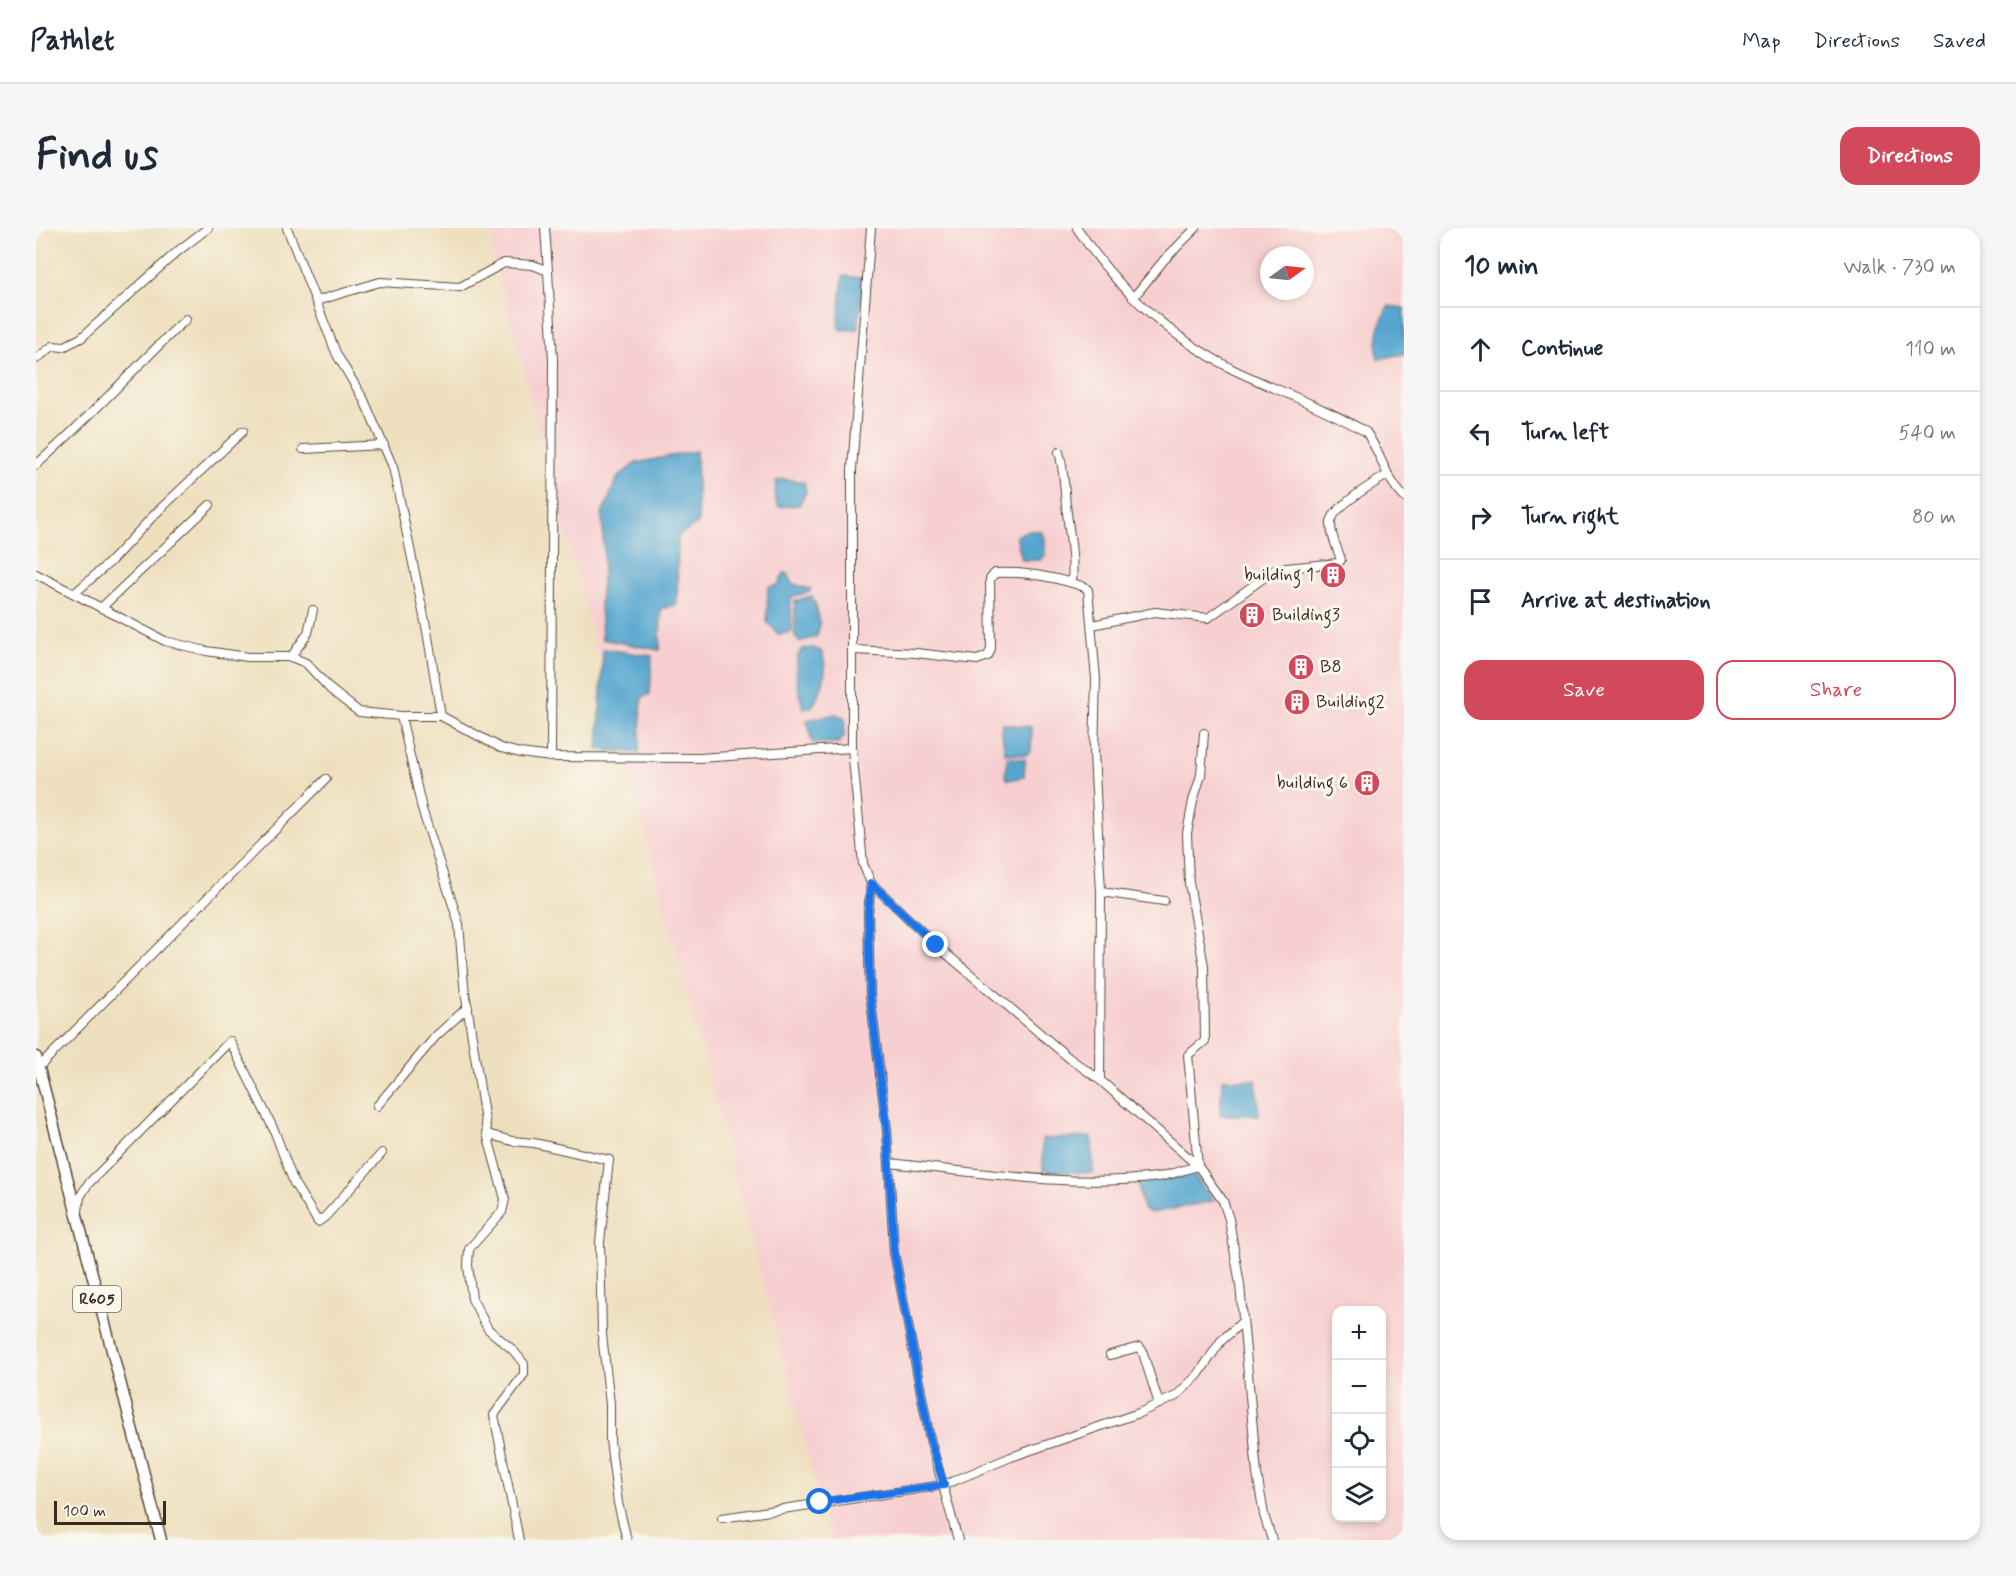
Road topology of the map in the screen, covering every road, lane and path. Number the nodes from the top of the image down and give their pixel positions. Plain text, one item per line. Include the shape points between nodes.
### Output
1 (208, 228) edge
2 (287, 228) edge
3 (545, 228) edge
4 (871, 228) edge
5 (1077, 228) edge
6 (1196, 228) edge
7 (548, 271) junction
8 (1133, 298) junction
9 (316, 301) junction
10 (186, 319) dead end
11 (36, 359) edge
12 (243, 431) dead end
13 (384, 446) junction
14 (303, 448) dead end
15 (1059, 452) dead end
16 (36, 465) edge
17 (1387, 474) junction
18 (1404, 497) edge
19 (210, 505) dead end
20 (36, 574) edge
21 (1072, 582) junction
22 (75, 593) junction
23 (101, 608) junction
24 (313, 610) dead end
25 (1092, 625) junction
26 (854, 651) junction
27 (291, 657) junction
28 (401, 716) junction
29 (441, 716) junction
30 (1204, 733) dead end
31 (852, 748) junction
32 (551, 757) junction
33 (326, 779) dead end
34 (871, 883) junction
35 (1101, 892) junction
36 (1164, 902) dead end
37 (468, 1007) junction
38 (37, 1062) edge
39 (1100, 1080) junction
40 (377, 1106) dead end
41 (487, 1134) junction
42 (382, 1153) dead end
43 (889, 1163) junction
44 (1198, 1166) junction
45 (76, 1218) junction
46 (1242, 1322) junction
47 (1110, 1355) dead end
48 (1159, 1404) junction
49 (944, 1485) junction
50 (722, 1518) dead end
51 (161, 1540) edge
52 (519, 1540) edge
53 (627, 1540) edge
54 (958, 1540) edge
55 (1272, 1540) edge

1 - 11 street via 81,338 63,347 53,346
2 - 9 street
3 - 7 street
4 - 26 street via 852,469
5 - 8 street via 1096,258
6 - 8 street
7 - 9 street via 533,265 504,263 460,286 380,282
7 - 32 street via 553,360
8 - 17 street via 1193,347 1366,432
9 - 13 street via 337,355 364,400
10 - 16 street via 133,368 78,429
12 - 22 street
13 - 14 street
13 - 29 street via 403,504
15 - 21 street via 1073,548
17 - 18 street
17 - 25 street via 1333,516 1331,527 1341,560 1338,563 1276,569 1208,618 1155,612
19 - 23 street
20 - 22 street
21 - 25 street via 1085,587 1090,595
21 - 26 street via 1048,576 995,573 990,579 991,649 983,659
22 - 23 street
23 - 27 street via 165,641 248,657
24 - 27 street via 308,633
25 - 35 street
26 - 31 street
27 - 28 street via 306,663 359,712
28 - 29 street
28 - 37 street via 422,809 459,924
29 - 32 street via 501,748
30 - 44 street via 1201,775 1187,833 1189,883 1206,993 1205,1041 1188,1055
31 - 32 street via 699,758
31 - 34 street via 863,864
33 - 38 street
34 - 39 street via 936,945 1060,1051
34 - 43 street via 870,994
35 - 36 street
35 - 39 street
37 - 40 street via 436,1036
37 - 41 street
38 - 45 main road, R605
39 - 44 street
41 - 52 street via 505,1206 469,1249 468,1265 472,1299 480,1316 525,1368 525,1374 494,1415
41 - 53 street via 609,1160 600,1242 602,1335 610,1440
42 - 45 street via 318,1222 294,1183 230,1041 88,1184 80,1197
43 - 44 street via 1100,1180 1160,1177
43 - 49 street via 894,1252 930,1439
44 - 46 street via 1215,1186 1229,1219
45 - 51 main road, R605
46 - 48 street via 1221,1341 1176,1396
46 - 55 street via 1257,1474
47 - 48 street via 1139,1347 1142,1350
48 - 49 street via 1011,1456
49 - 50 street
49 - 54 street

